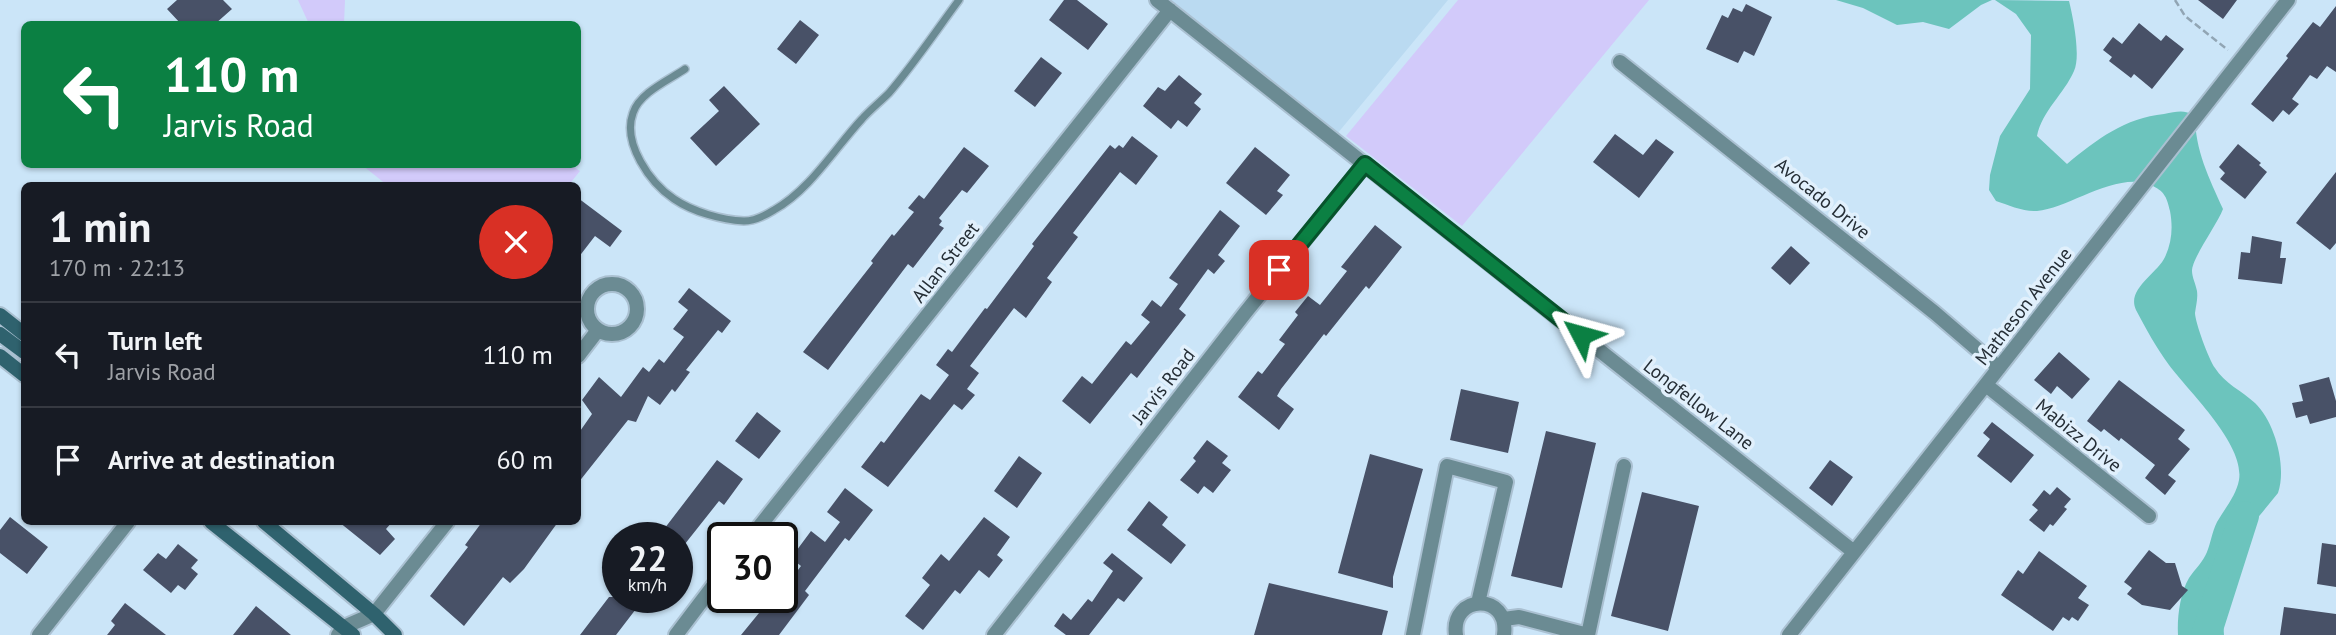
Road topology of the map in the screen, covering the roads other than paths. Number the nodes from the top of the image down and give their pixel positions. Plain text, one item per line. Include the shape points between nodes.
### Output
1 (959, 0) edge
2 (1157, 0) edge
3 (2288, 0) edge
4 (1170, 10) junction
5 (1620, 62) dead end
6 (685, 69) dead end
7 (1365, 164) junction
8 (0, 314) edge
9 (598, 330) dead end
10 (21, 332) edge
11 (0, 334) edge
12 (21, 350) edge
13 (581, 352) edge
14 (0, 356) edge
15 (1999, 368) junction
16 (21, 373) edge
17 (1986, 385) junction
18 (1624, 466) dead end
19 (2149, 516) dead end
20 (763, 522) edge
21 (126, 525) edge
22 (215, 525) edge
23 (268, 525) edge
24 (445, 525) edge
25 (1854, 552) junction
26 (707, 594) edge
27 (1478, 603) junction
28 (374, 614) junction
29 (1504, 620) junction
30 (345, 632) edge
31 (39, 635) edge
32 (395, 635) edge
33 (676, 635) edge
34 (994, 635) edge
35 (1413, 635) edge
36 (1456, 635) edge
37 (1504, 635) edge
38 (1788, 635) edge

1 - 6 lane via 895,85 828,160 775,210 747,222 714,217 674,200 651,177 636,152 633,112 645,96
2 - 4 street, Longfellow Lane
3 - 15 street, Matheson Avenue
4 - 7 street, Longfellow Lane
4 - 20 street, Allan Street
5 - 15 street, Avocado Drive
7 - 25 street, Longfellow Lane
7 - 34 street, Jarvis Road
8 - 10 street
9 - 13 street
11 - 12 street
14 - 16 street
15 - 17 street, Matheson Avenue
17 - 19 street, Mabizz Drive
17 - 25 street, Matheson Avenue
18 - 29 street via 1588,635 1519,617
21 - 31 street
22 - 30 street
23 - 28 street
24 - 28 street
25 - 38 street, Matheson Avenue
26 - 33 street
27 - 29 street via 1493,607
27 - 35 street via 1506,482 1447,466
27 - 36 street via 1458,617
28 - 30 street
28 - 32 street
29 - 37 street

